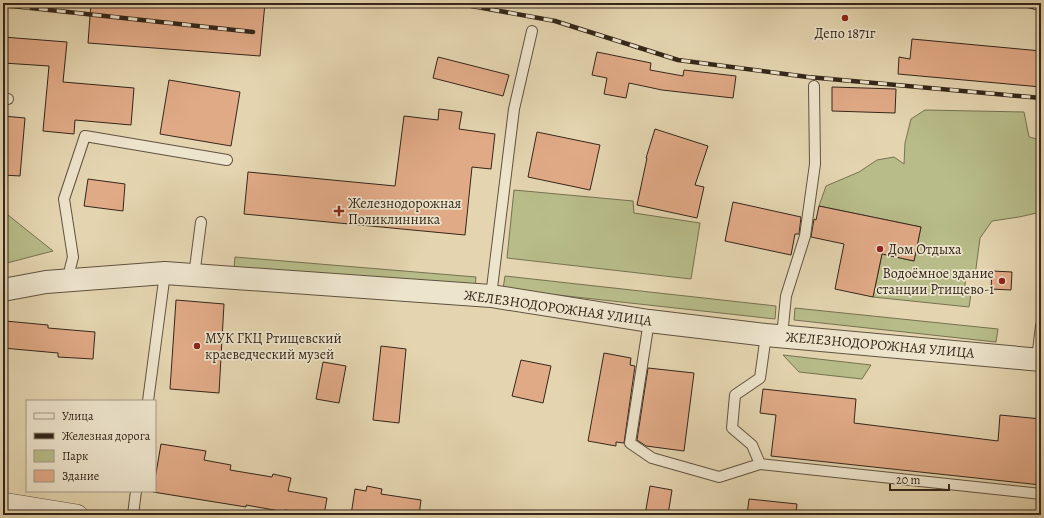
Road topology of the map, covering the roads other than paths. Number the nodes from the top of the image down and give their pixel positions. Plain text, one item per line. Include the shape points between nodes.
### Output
1 (532, 31) dead end
2 (814, 86) dead end
3 (227, 160) dead end
4 (201, 222) dead end
5 (164, 273) junction
6 (194, 276) junction
7 (67, 281) junction
8 (3, 290) edge
9 (491, 296) junction
10 (649, 321) junction
11 (1041, 326) edge
12 (774, 336) junction
13 (1039, 360) edge
14 (148, 400) edge
15 (760, 464) junction
16 (136, 492) edge
17 (1041, 494) edge
18 (3, 503) edge
19 (77, 515) edge
20 (133, 515) edge

1 - 9 lane via 514,109
2 - 12 lane via 815,164 805,236
3 - 7 lane via 85,136 64,199 73,256
4 - 6 lane
5 - 6 street, ЖЕЛЕЗНОДОРОЖНАЯ УЛИЦА
5 - 7 street, ЖЕЛЕЗНОДОРОЖНАЯ УЛИЦА
5 - 14 lane
6 - 9 street, ЖЕЛЕЗНОДОРОЖНАЯ УЛИЦА
7 - 8 street, ЖЕЛЕЗНОДОРОЖНАЯ УЛИЦА
9 - 10 street, ЖЕЛЕЗНОДОРОЖНАЯ УЛИЦА
10 - 12 street, ЖЕЛЕЗНОДОРОЖНАЯ УЛИЦА
10 - 15 lane via 630,443 652,458 719,477
11 - 13 lane
12 - 13 street, ЖЕЛЕЗНОДОРОЖНАЯ УЛИЦА
12 - 15 lane via 760,378 735,395 732,428 752,445
15 - 17 lane
16 - 20 lane
18 - 19 street

